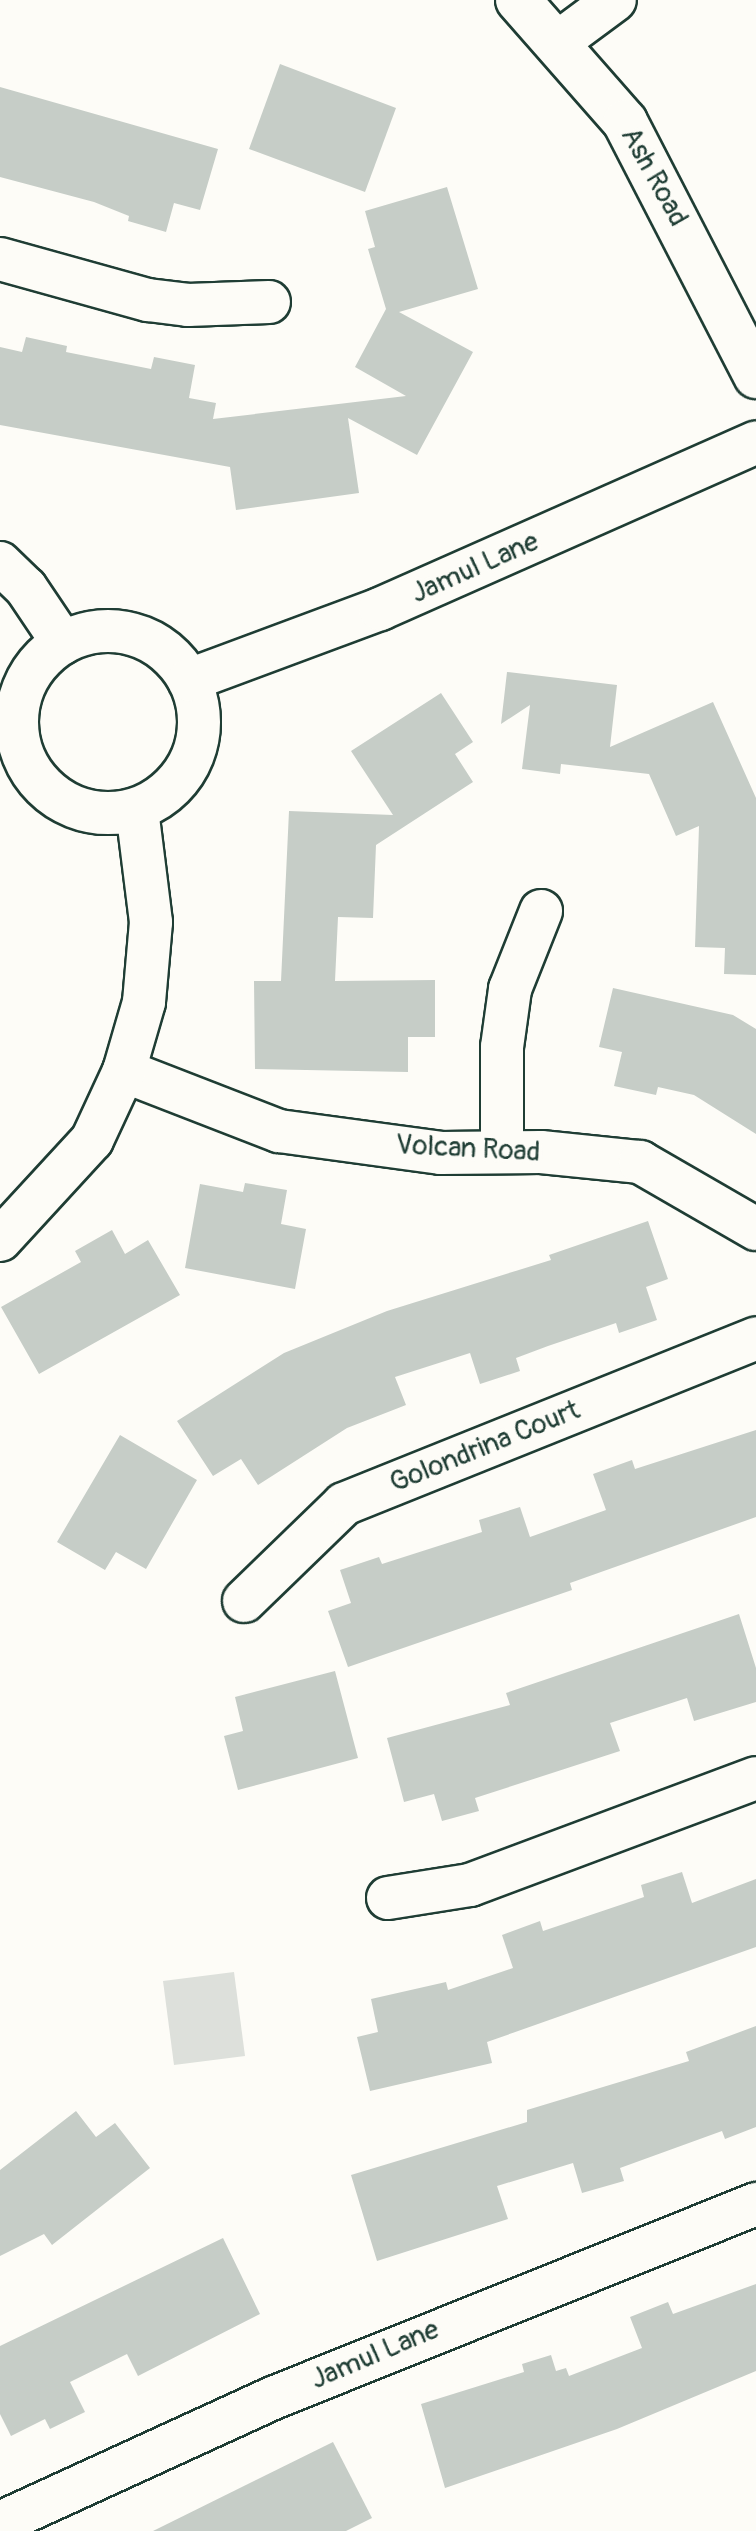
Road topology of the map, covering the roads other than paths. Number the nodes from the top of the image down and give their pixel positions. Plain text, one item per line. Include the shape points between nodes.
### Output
1 (518, 0) edge
2 (615, 0) edge
3 (557, 43) junction
4 (0, 259) edge
5 (269, 302) dead end
6 (756, 376) edge
7 (756, 442) edge
8 (0, 563) edge
9 (63, 643) junction
10 (189, 680) junction
11 (137, 809) junction
12 (541, 911) dead end
13 (124, 1071) junction
14 (502, 1152) junction
15 (756, 1229) edge
16 (0, 1240) edge
17 (756, 1338) edge
18 (244, 1601) dead end
19 (756, 1778) edge
20 (388, 1898) dead end
21 (756, 2204) edge
22 (0, 2523) edge

1 - 3 main road, Ash Road
2 - 3 street
3 - 6 main road, Ash Road via 625,122
4 - 5 street via 148,300 188,305
7 - 10 street, Jamul Lane via 380,609
8 - 9 street via 26,588
9 - 10 street via 90,633 133,636 171,656
9 - 11 street via 39,662 23,687 16,716 19,746 42,784 78,809 107,814
10 - 11 street via 199,709 192,756 164,794
11 - 13 street via 151,922 144,1002
12 - 14 street via 510,989 502,1047
13 - 14 street, Volcan Road via 279,1131 441,1153
13 - 16 street via 92,1140
14 - 15 street, Volcan Road via 640,1162
17 - 18 street, Golondrina Court via 344,1504
19 - 20 street via 470,1885
21 - 22 street, Jamul Lane via 302,2385

